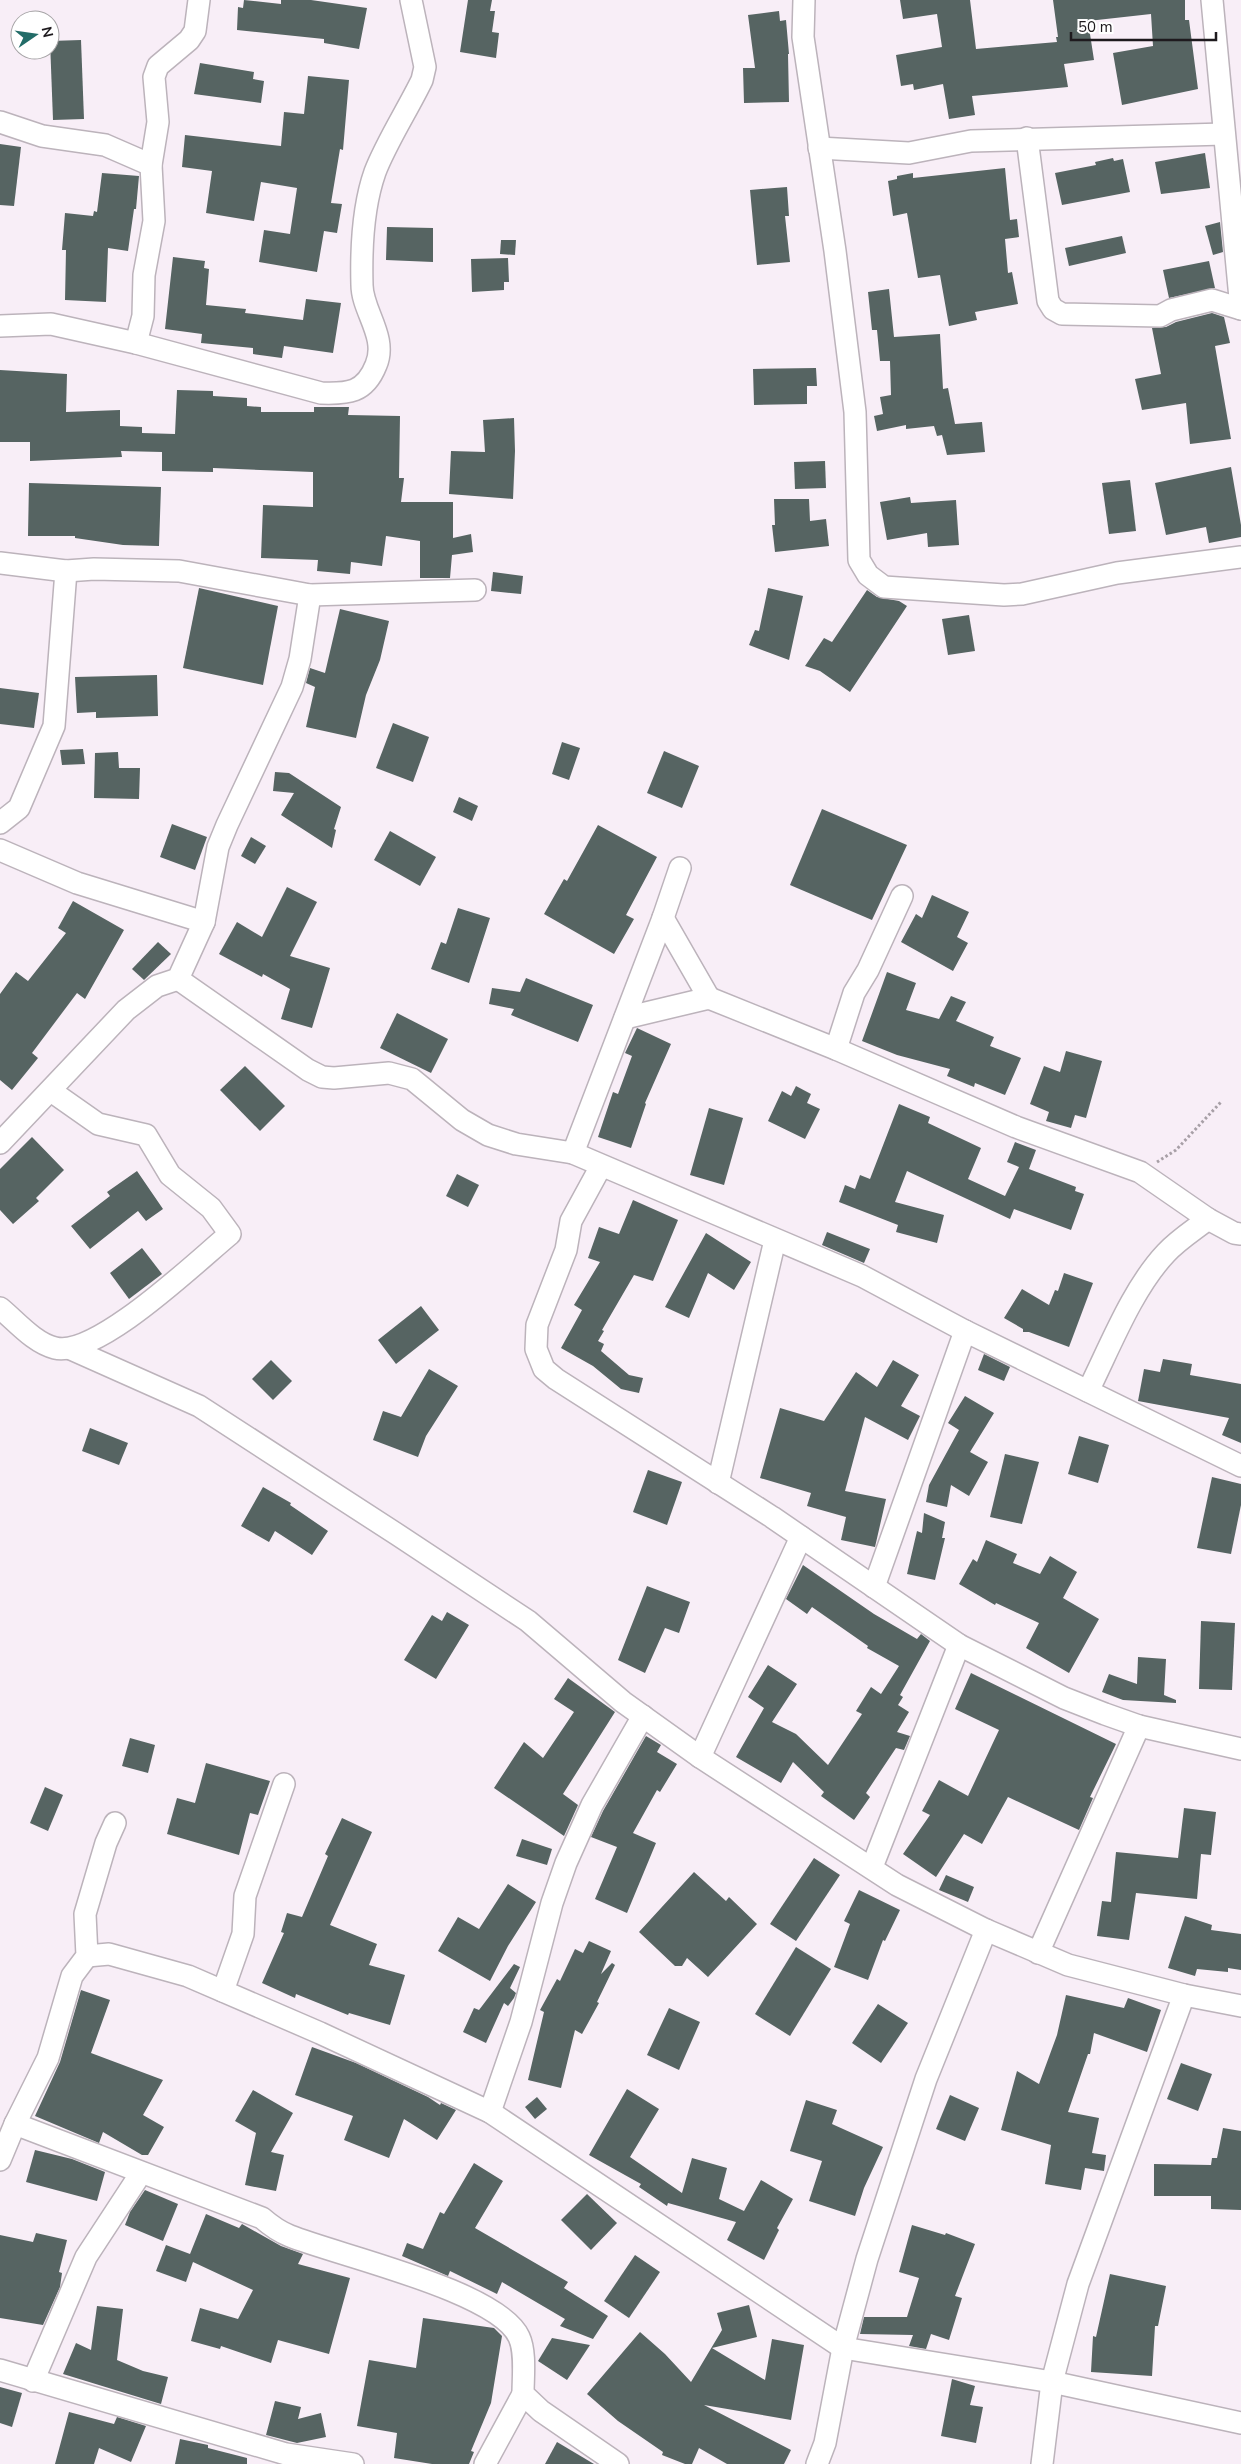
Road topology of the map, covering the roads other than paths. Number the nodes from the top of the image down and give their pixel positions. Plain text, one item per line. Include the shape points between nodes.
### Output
1 (199, 0) edge
2 (411, 0) edge
3 (804, 0) edge
4 (1212, 0) edge
5 (0, 122) edge
6 (1224, 134) junction
7 (1027, 138) junction
8 (819, 148) junction
9 (151, 165) junction
10 (1241, 309) edge
11 (0, 326) edge
12 (136, 343) junction
13 (1241, 557) edge
14 (0, 563) edge
15 (66, 571) junction
16 (475, 590) dead end
17 (310, 595) junction
18 (0, 823) edge
19 (0, 850) edge
20 (680, 868) dead end
21 (902, 896) dead end
22 (663, 918) junction
23 (204, 922) junction
24 (178, 979) junction
25 (709, 998) junction
26 (625, 1018) junction
27 (836, 1049) junction
28 (51, 1091) junction
29 (0, 1143) edge
30 (573, 1153) junction
31 (601, 1166) junction
32 (1208, 1219) junction
33 (1241, 1234) edge
34 (775, 1240) junction
35 (0, 1308) edge
36 (965, 1331) junction
37 (71, 1349) junction
38 (1088, 1391) junction
39 (1241, 1466) edge
40 (718, 1482) junction
41 (800, 1537) junction
42 (874, 1587) junction
43 (959, 1645) junction
44 (643, 1716) junction
45 (1139, 1726) junction
46 (1241, 1750) edge
47 (700, 1757) junction
48 (284, 1784) dead end
49 (115, 1823) dead end
50 (872, 1867) junction
51 (986, 1930) junction
52 (1038, 1953) junction
53 (87, 1956) junction
54 (223, 1991) junction
55 (1184, 1995) junction
56 (1241, 2006) edge
57 (490, 2112) junction
58 (15, 2124) junction
59 (0, 2160) edge
60 (141, 2173) junction
61 (843, 2348) junction
62 (0, 2370) edge
63 (33, 2381) junction
64 (1052, 2382) junction
65 (523, 2394) junction
66 (1241, 2423) edge
67 (353, 2464) edge
68 (485, 2464) edge
69 (618, 2464) edge
70 (817, 2464) edge
71 (1042, 2464) edge

1 - 9 street via 195,31 158,66 154,77 158,122
2 - 12 street via 424,67 422,80 376,170 370,190 362,257 362,288 380,346 377,364 366,384 346,394 321,393
3 - 8 street via 803,37
4 - 6 street
5 - 9 street via 42,136 105,145
6 - 7 street
6 - 10 street
7 - 8 street via 971,142 909,153
7 - 10 street via 1048,301 1053,309 1062,314 1160,316 1212,300
8 - 13 street via 855,412 859,560 868,575 884,587 1004,595 1117,573
9 - 12 street via 154,222 144,275 143,316
11 - 12 street via 51,324
14 - 15 street
15 - 17 street via 179,571
15 - 18 street via 58,707 54,726 19,808
16 - 17 street
17 - 23 street via 292,687 218,847
19 - 23 street via 77,883
20 - 22 street
21 - 27 street via 854,993
22 - 25 street
22 - 26 street
23 - 24 street
24 - 28 street via 157,986 126,1010
24 - 30 street via 322,1077 401,1074 488,1136
25 - 26 street
25 - 27 street
26 - 30 street
27 - 32 street via 1016,1127 1140,1172
28 - 29 street
28 - 37 street via 98,1124 146,1135 170,1175 211,1208 230,1234 123,1323
30 - 31 street
31 - 34 street
31 - 40 street via 571,1221 566,1250 537,1325 536,1349 544,1369 556,1379
32 - 33 street
32 - 38 street via 1166,1253 1140,1288
34 - 36 street via 862,1276
34 - 40 street
35 - 37 street via 37,1339 55,1348
36 - 38 street
36 - 42 street
37 - 44 street via 199,1406 528,1621
38 - 39 street
40 - 41 street
41 - 42 street
41 - 47 street
42 - 43 street
43 - 45 street via 1064,1698
43 - 50 street
44 - 47 street
44 - 57 street via 592,1804 566,1863 552,1903 521,2022
45 - 46 street
45 - 52 street
47 - 50 street
48 - 54 street via 245,1896 242,1934
49 - 53 street via 85,1914
50 - 51 street via 898,1885
51 - 52 street
51 - 61 street via 926,2079 867,2259
52 - 55 street via 1101,1975
53 - 54 street via 109,1954 133,1959
53 - 58 street via 72,1976 48,2058
54 - 57 street
55 - 56 street
55 - 64 street via 1078,2284
57 - 61 street
58 - 59 street
58 - 60 street
60 - 63 street via 86,2257
60 - 65 street via 262,2218 288,2236 444,2287 476,2301 510,2324 520,2338
61 - 64 street
61 - 70 street via 825,2443
62 - 63 street
63 - 67 street via 286,2454
64 - 66 street
64 - 71 street
65 - 68 street
65 - 69 street via 541,2411

